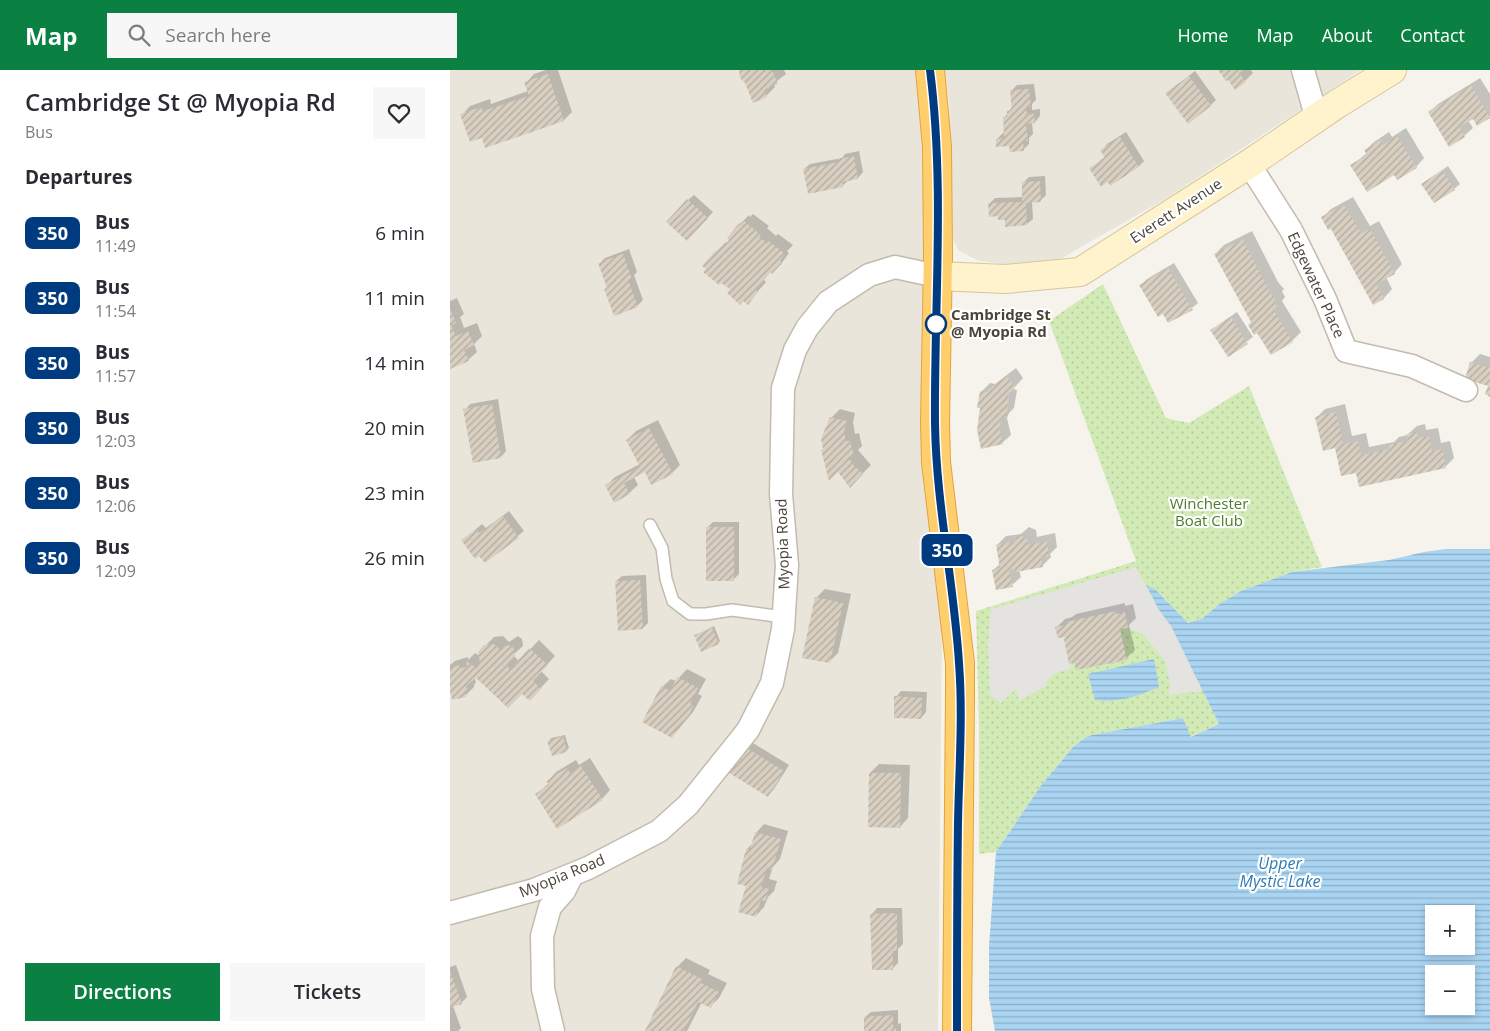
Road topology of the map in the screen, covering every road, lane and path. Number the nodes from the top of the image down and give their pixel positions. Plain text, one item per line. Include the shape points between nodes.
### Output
1 (930, 70) edge
2 (1303, 70) edge
3 (1392, 70) edge
4 (1317, 119) junction
5 (1249, 164) junction
6 (937, 276) junction
7 (1466, 390) dead end
8 (650, 525) dead end
9 (783, 617) junction
10 (572, 875) junction
11 (450, 913) edge
12 (554, 1031) edge
13 (957, 1031) edge

1 - 6 highway via 936,147
2 - 4 street
3 - 4 street, Everett Avenue
4 - 5 street, Everett Avenue
5 - 6 street, Everett Avenue via 1080,272 1006,279
5 - 7 street, Edgewater Place via 1291,230 1326,299 1346,351 1412,366
6 - 9 street, Myopia Road via 895,267 869,275 828,302 807,328 795,350 783,388 781,494 787,565
6 - 13 highway via 936,462 959,656
8 - 9 lane via 662,548 666,580 673,601 690,614 732,610
9 - 10 street, Myopia Road via 772,683 748,730 708,782 660,830
10 - 11 street, Myopia Road via 534,890
10 - 12 street via 550,907 542,936 544,989

